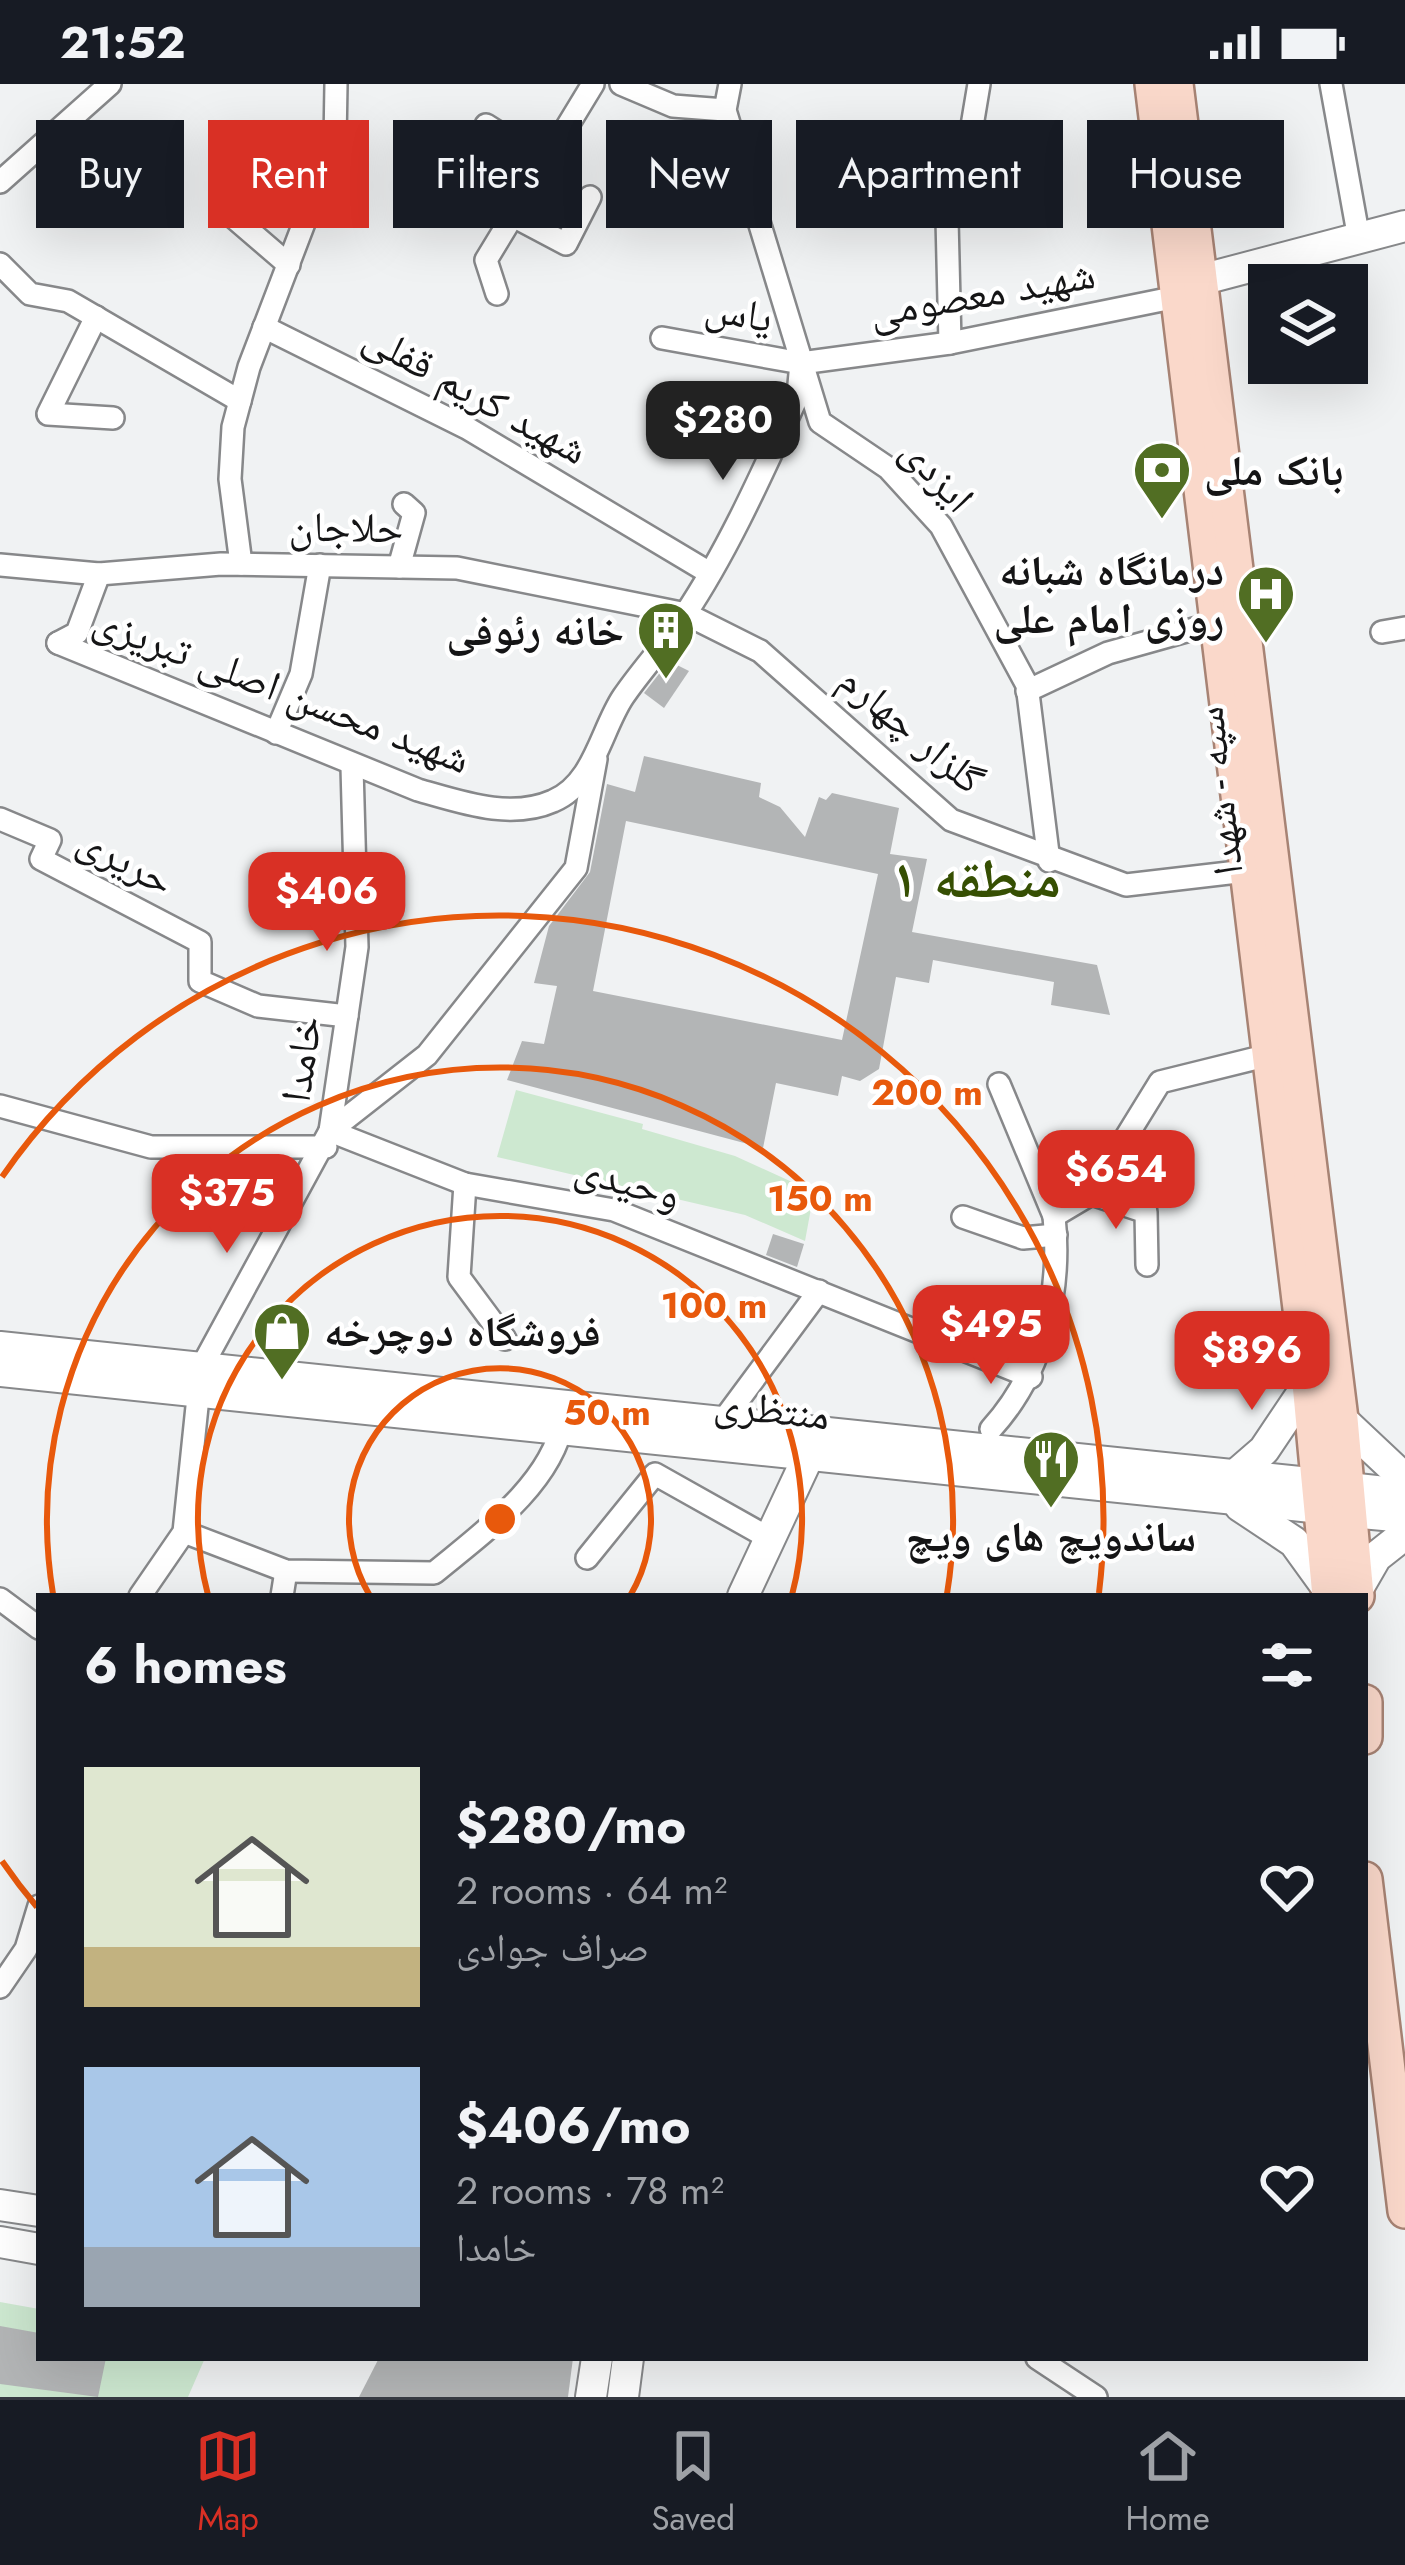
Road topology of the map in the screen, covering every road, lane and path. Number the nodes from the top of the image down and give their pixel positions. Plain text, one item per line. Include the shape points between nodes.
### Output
1 (110, 84) edge
2 (336, 84) edge
3 (593, 84) edge
4 (621, 84) edge
5 (730, 84) edge
6 (979, 84) edge
7 (1152, 84) edge
8 (1176, 84) edge
9 (1331, 84) edge
10 (725, 110) junction
11 (571, 120) edge
12 (0, 182) edge
13 (590, 197) dead end
14 (582, 213) edge
15 (1405, 226) edge
16 (245, 228) edge
17 (506, 228) edge
18 (536, 228) edge
19 (574, 228) edge
20 (1359, 238) junction
21 (0, 263) edge
22 (289, 265) junction
23 (1190, 288) junction
24 (497, 294) dead end
25 (95, 317) junction
26 (264, 327) junction
27 (662, 338) dead end
28 (950, 343) junction
29 (801, 363) junction
30 (240, 401) junction
31 (113, 418) dead end
32 (404, 505) dead end
33 (241, 564) junction
34 (0, 565) edge
35 (320, 565) junction
36 (399, 566) junction
37 (708, 572) junction
38 (99, 574) junction
39 (686, 614) junction
40 (1215, 623) junction
41 (1405, 628) edge
42 (1382, 632) dead end
43 (1028, 691) junction
44 (276, 733) junction
45 (597, 752) junction
46 (352, 767) junction
47 (0, 819) edge
48 (1049, 861) junction
49 (1246, 872) junction
50 (347, 1016) junction
51 (1269, 1055) junction
52 (999, 1084) dead end
53 (0, 1106) edge
54 (328, 1139) junction
55 (465, 1184) junction
56 (1091, 1194) junction
57 (963, 1217) dead end
58 (1055, 1225) junction
59 (1147, 1265) dead end
60 (819, 1291) junction
61 (506, 1339) dead end
62 (0, 1347) edge
63 (0, 1371) edge
64 (1031, 1377) junction
65 (199, 1380) junction
66 (1309, 1383) junction
67 (564, 1418) junction
68 (1341, 1419) junction
69 (722, 1422) junction
70 (991, 1429) dead end
71 (809, 1455) junction
72 (1405, 1479) edge
73 (1226, 1487) junction
74 (1405, 1495) edge
75 (1335, 1498) junction
76 (1405, 1517) edge
77 (184, 1532) junction
78 (1405, 1534) edge
79 (769, 1538) junction
80 (586, 1558) dead end
81 (286, 1571) junction
82 (142, 1593) edge
83 (282, 1593) edge
84 (744, 1593) edge
85 (1343, 1593) edge
86 (0, 1599) edge
87 (36, 1626) edge
88 (1368, 1905) edge
89 (36, 1916) edge
90 (0, 1988) edge
91 (0, 2205) edge
92 (36, 2211) edge
93 (1405, 2212) edge
94 (0, 2242) edge
95 (36, 2248) edge
96 (597, 2361) edge
97 (628, 2361) edge
98 (1041, 2361) edge
99 (591, 2397) edge
100 (623, 2397) edge
101 (1096, 2397) edge

1 - 12 street
2 - 22 street via 335,142
3 - 11 street
4 - 10 street via 673,106
5 - 10 street
6 - 28 street via 963,179 947,219
7 - 23 main road, سپه - شهدا
8 - 23 main road, سپه - شهدا
9 - 20 street
10 - 29 street, ایزدی
13 - 14 street
15 - 20 main road
16 - 22 street
17 - 24 street via 486,260
18 - 19 street via 566,244
20 - 23 main road
21 - 25 street via 30,294 68,301
22 - 26 street
23 - 28 street, شهید معصومی
23 - 40 main road, سپه - شهدا
23 - 68 main road, سپه - شهدا
25 - 30 street
25 - 31 street via 48,414
26 - 30 street
26 - 37 street, شهید کریم قفلی via 466,428
27 - 29 street, یاس
28 - 29 street, شهید معصومی
29 - 37 street via 798,395
29 - 43 street, ایزدی via 820,422 888,468 941,526
30 - 33 street via 230,479
32 - 36 street via 414,513
33 - 35 street, حلاجان
33 - 38 street, حلاجان
34 - 38 street, حلاجان
35 - 36 street, حلاجان
35 - 44 street via 301,674
36 - 39 street, حلاجان via 457,568
37 - 39 street
38 - 44 street, شهید محسن اصلی تبریزی via 77,633 58,643
39 - 45 street via 621,700
39 - 48 street, گلزار چهارم via 760,651 951,820
40 - 43 street via 1108,653
40 - 49 main road, سپه - شهدا
41 - 42 street
43 - 48 street, ایزدی
44 - 46 street, شهید محسن اصلی تبریزی
45 - 46 street, شهید محسن اصلی تبریزی via 571,791 516,809 479,807
45 - 54 street via 576,868 427,1055
46 - 50 street, خامدا via 357,947
47 - 50 street, حریری via 50,840 41,859 200,943 200,981 259,1006
48 - 49 street, گلزار چهارم via 1126,885
49 - 51 main road, سپه - شهدا
50 - 54 street, خامدا
51 - 56 street via 1160,1082
51 - 66 main road, سپه - شهدا
52 - 58 street
53 - 54 street via 151,1147
54 - 55 street, وحیدی
54 - 65 street
55 - 60 street, وحیدی via 614,1210
55 - 61 street via 459,1276
56 - 58 street
56 - 59 street via 1146,1212
57 - 58 street via 1023,1238
58 - 64 street via 1052,1297
60 - 64 street, وحیدی
60 - 69 street
62 - 65 main road, منتظری
63 - 65 main road, منتظری
64 - 70 street
65 - 67 main road, منتظری
65 - 77 street
66 - 73 main road via 1290,1418
66 - 75 main road, سپه - شهدا
67 - 69 main road, منتظری
67 - 71 main road, منتظری
67 - 81 street via 543,1467 494,1524 434,1573
68 - 72 main road
68 - 75 main road, سپه - شهدا
69 - 73 main road, منتظری
71 - 73 main road, منتظری
71 - 79 main road
73 - 75 main road, منتظری
73 - 85 main road
74 - 75 main road
75 - 76 main road
75 - 85 main road
77 - 81 street
77 - 82 street
78 - 85 main road
79 - 80 street via 655,1474
79 - 84 main road
81 - 83 street
86 - 87 street
88 - 93 main road
89 - 90 street
91 - 92 main road
94 - 95 main road
96 - 99 main road
97 - 100 main road
98 - 101 street

